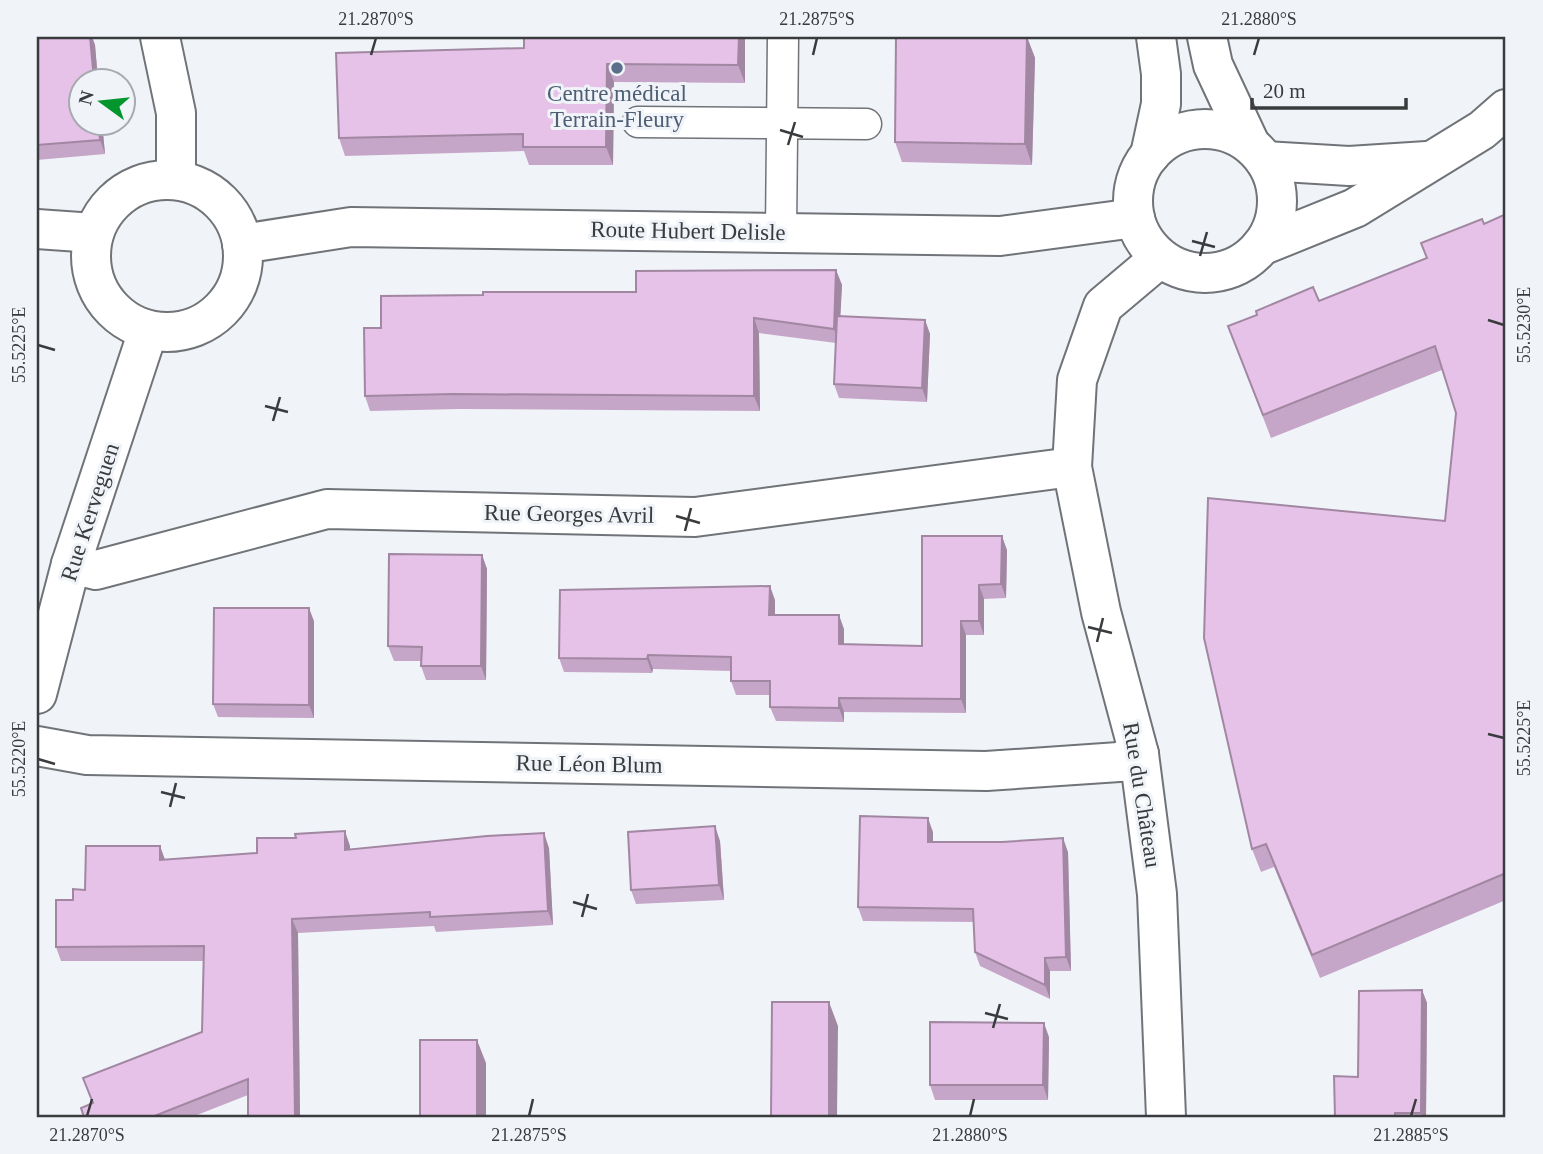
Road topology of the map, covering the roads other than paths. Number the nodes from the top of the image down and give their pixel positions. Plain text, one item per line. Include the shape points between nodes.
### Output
1 (160, 37) edge
2 (783, 37) edge
3 (1156, 37) edge
4 (1207, 37) edge
5 (1506, 109) edge
6 (638, 122) dead end
7 (782, 122) junction
8 (866, 124) dead end
9 (1257, 152) junction
10 (1150, 155) junction
11 (1430, 161) junction
12 (176, 179) junction
13 (1135, 218) junction
14 (37, 229) edge
15 (781, 232) junction
16 (94, 233) junction
17 (242, 244) junction
18 (1261, 246) junction
19 (1160, 258) junction
20 (148, 331) junction
21 (1072, 467) junction
22 (72, 564) junction
23 (37, 694) edge
24 (37, 746) edge
25 (1139, 754) junction
26 (1166, 1117) edge

1 - 12 street via 176,113
2 - 7 lane
3 - 10 street via 1161,104
4 - 9 street via 1213,65
5 - 11 street via 1482,130
6 - 7 lane
7 - 8 lane
7 - 15 lane
9 - 10 street via 1230,134 1209,129 1187,131 1166,140
9 - 11 street via 1349,166
9 - 18 street via 1274,181 1277,204 1273,226
10 - 13 street via 1138,174
11 - 18 street via 1355,208
12 - 16 street via 149,181 125,191 106,209
12 - 17 street via 219,200 234,220
13 - 15 street, Route Hubert Delisle via 1000,236
13 - 19 street
14 - 16 street
15 - 17 street, Route Hubert Delisle via 351,227
16 - 20 street via 90,258 95,283 107,304 125,321
17 - 20 street via 242,269 234,293 218,313 198,327 173,333
18 - 19 street via 1245,262 1224,271 1179,269
19 - 21 street, Rue du Château via 1103,306 1077,380
20 - 22 street, Rue Kerveguen
21 - 22 street, Rue Georges Avril via 695,517 327,509 96,570
21 - 25 street, Rue du Château via 1101,612
22 - 23 street, Rue Kerveguen
24 - 25 street, Rue Léon Blum via 87,755 986,771 1119,762
25 - 26 street, Rue du Château via 1157,894

